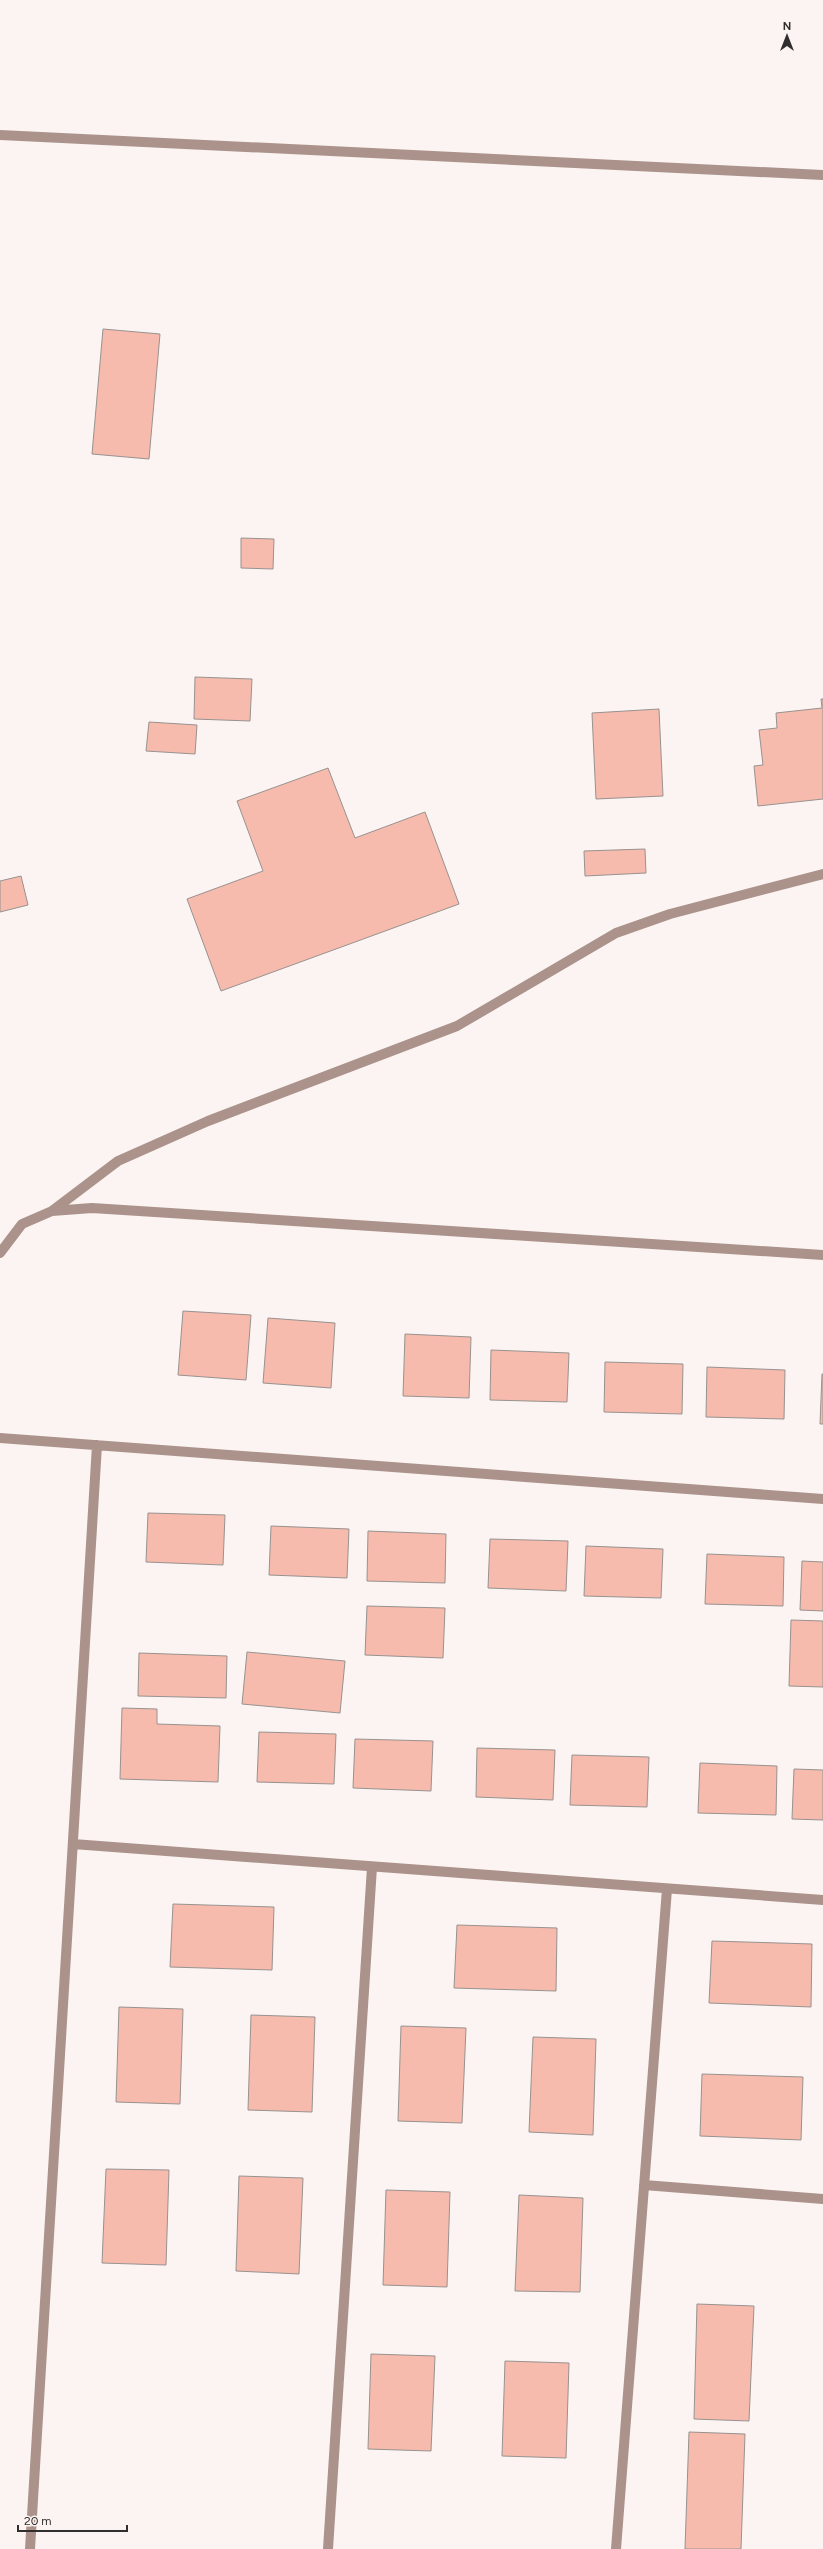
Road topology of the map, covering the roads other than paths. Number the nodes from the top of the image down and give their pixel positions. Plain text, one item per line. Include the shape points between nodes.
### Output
1 (0, 135) edge
2 (823, 175) edge
3 (823, 874) edge
4 (52, 1211) junction
5 (0, 1253) edge
6 (823, 1255) edge
7 (0, 1438) edge
8 (97, 1445) junction
9 (823, 1498) edge
10 (72, 1844) junction
11 (372, 1867) junction
12 (667, 1889) junction
13 (823, 1900) edge
14 (644, 2186) junction
15 (823, 2199) edge
16 (30, 2549) edge
17 (328, 2549) edge
18 (616, 2549) edge

1 - 2 street
3 - 4 street via 670,914 616,933 457,1026 208,1121 118,1161
4 - 5 street via 22,1224
4 - 6 street via 92,1208
7 - 8 street
8 - 9 street
8 - 10 street
10 - 11 street
10 - 16 street
11 - 12 street
11 - 17 street
12 - 13 street
12 - 14 street
14 - 15 street
14 - 18 street

